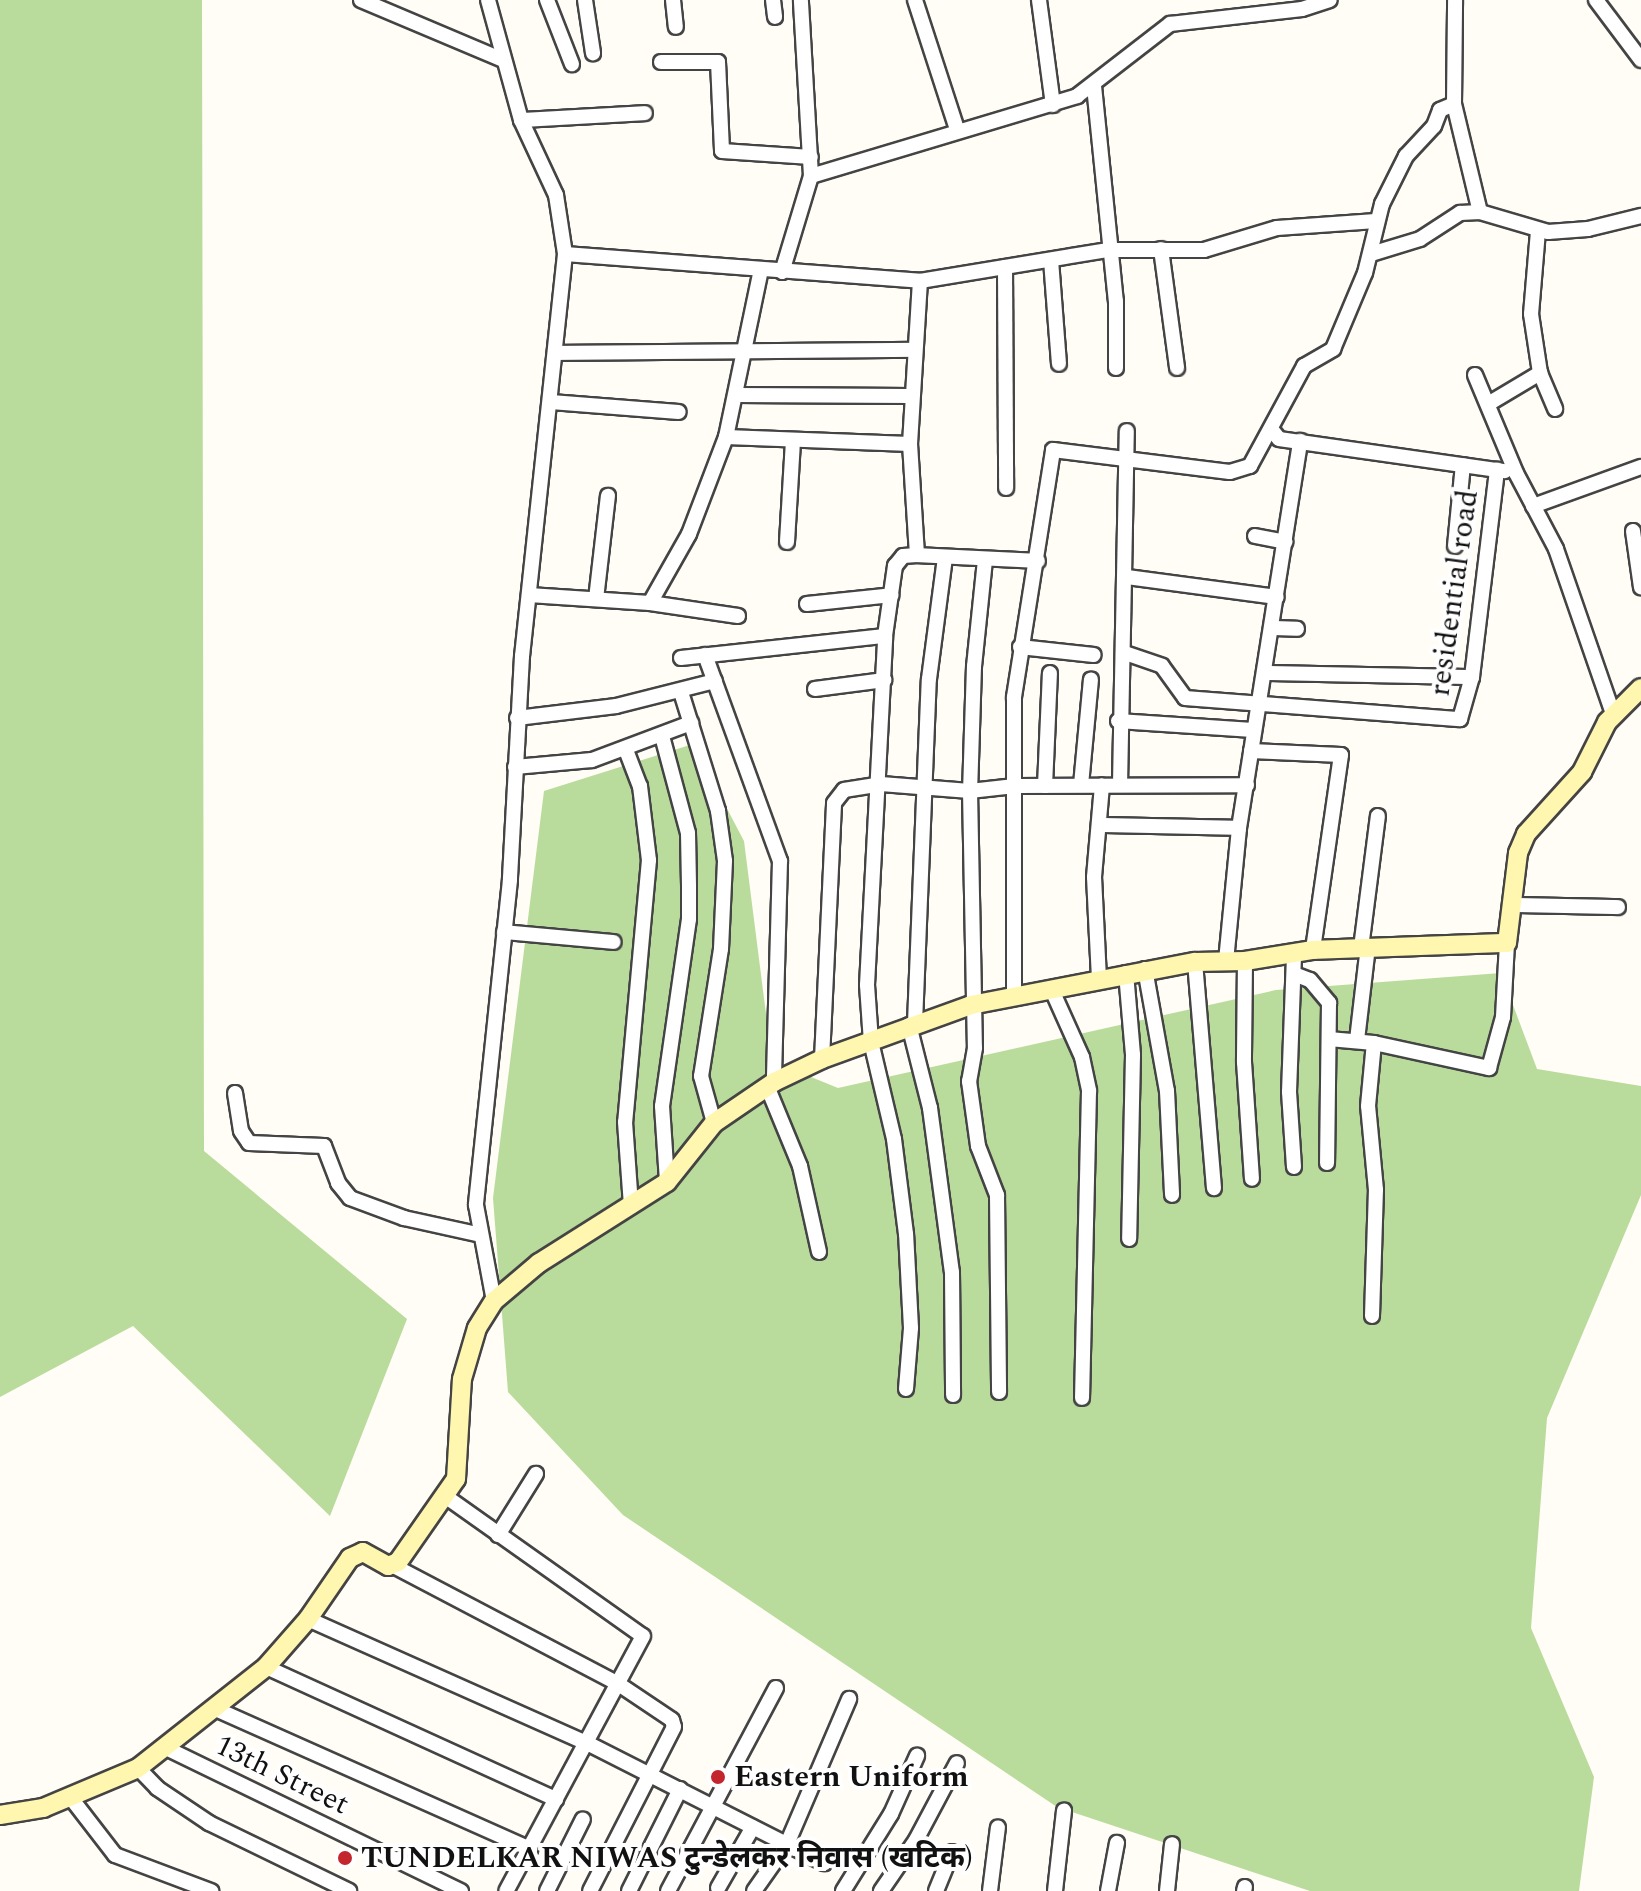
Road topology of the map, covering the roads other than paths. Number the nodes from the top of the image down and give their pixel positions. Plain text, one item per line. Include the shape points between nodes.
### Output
1 (361, 0) edge
2 (488, 0) edge
3 (547, 0) edge
4 (585, 0) edge
5 (673, 0) edge
6 (773, 0) edge
7 (801, 0) edge
8 (915, 0) edge
9 (1039, 0) edge
10 (1330, 0) edge
11 (1455, 0) edge
12 (1596, 0) edge
13 (1293, 5) edge
14 (1232, 8) edge
15 (775, 17) dead end
16 (676, 27) dead end
17 (593, 53) dead end
18 (501, 59) junction
19 (1641, 60) edge
20 (661, 62) dead end
21 (572, 64) dead end
22 (1094, 86) junction
23 (1454, 104) junction
24 (1053, 105) junction
25 (645, 113) dead end
26 (521, 120) junction
27 (957, 129) junction
28 (811, 157) junction
29 (811, 176) junction
30 (1480, 212) junction
31 (1641, 216) edge
32 (1376, 221) junction
33 (1538, 231) junction
34 (1161, 249) junction
35 (1108, 250) junction
36 (565, 254) junction
37 (1371, 254) junction
38 (1051, 260) junction
39 (1005, 267) junction
40 (761, 270) junction
41 (782, 272) junction
42 (920, 281) junction
43 (914, 350) junction
44 (556, 353) junction
45 (745, 354) junction
46 (1059, 364) dead end
47 (1116, 368) dead end
48 (1177, 368) dead end
49 (1540, 373) junction
50 (1475, 375) dead end
51 (737, 395) junction
52 (910, 396) junction
53 (551, 402) junction
54 (1488, 404) junction
55 (1555, 409) dead end
56 (679, 412) dead end
57 (1272, 430) junction
58 (1127, 431) dead end
59 (726, 437) junction
60 (793, 441) junction
61 (1300, 441) junction
62 (910, 444) junction
63 (1125, 461) junction
64 (1463, 465) junction
65 (1641, 467) edge
66 (1497, 470) junction
67 (1516, 473) junction
68 (1006, 488) dead end
69 (608, 496) dead end
70 (1533, 506) junction
71 (1633, 531) dead end
72 (1255, 536) dead end
73 (787, 542) dead end
74 (1285, 542) junction
75 (1455, 546) dead end
76 (917, 555) junction
77 (945, 557) junction
78 (985, 560) junction
79 (1038, 561) junction
80 (1127, 577) junction
81 (1641, 587) edge
82 (529, 595) junction
83 (892, 595) junction
84 (1277, 597) junction
85 (596, 599) junction
86 (650, 603) junction
87 (807, 604) dead end
88 (738, 616) dead end
89 (1274, 628) junction
90 (1297, 629) dead end
91 (885, 636) junction
92 (1020, 647) junction
93 (1125, 653) junction
94 (705, 655) junction
95 (1094, 655) dead end
96 (681, 658) dead end
97 (1050, 673) dead end
98 (1264, 673) junction
99 (1472, 677) junction
100 (1091, 679) dead end
101 (884, 680) junction
102 (715, 681) junction
103 (1641, 688) edge
104 (815, 689) dead end
105 (681, 692) junction
106 (1259, 702) junction
107 (1613, 714) junction
108 (517, 718) junction
109 (1118, 721) junction
110 (691, 723) junction
111 (1253, 730) junction
112 (662, 736) junction
113 (626, 750) junction
114 (1251, 751) junction
115 (515, 767) junction
116 (881, 784) junction
117 (1081, 785) junction
118 (1102, 785) junction
119 (1120, 785) junction
120 (1247, 785) junction
121 (1015, 786) junction
122 (1045, 786) junction
123 (927, 788) junction
124 (970, 791) junction
125 (1378, 816) dead end
126 (1099, 825) junction
127 (1239, 828) junction
128 (1512, 905) junction
129 (1618, 907) dead end
130 (504, 932) junction
131 (614, 942) dead end
132 (1507, 943) junction
133 (1364, 948) junction
134 (1304, 951) junction
135 (1226, 961) junction
136 (1245, 961) junction
137 (1195, 962) junction
138 (1136, 971) junction
139 (1294, 974) junction
140 (1099, 979) junction
141 (1051, 988) junction
142 (1014, 996) junction
143 (971, 1005) junction
144 (912, 1024) junction
145 (1329, 1039) junction
146 (1357, 1040) junction
147 (871, 1042) junction
148 (1374, 1043) junction
149 (822, 1059) junction
150 (771, 1084) junction
151 (235, 1093) dead end
152 (714, 1123) junction
153 (1327, 1163) dead end
154 (1294, 1167) dead end
155 (1252, 1179) dead end
156 (667, 1182) junction
157 (1214, 1188) dead end
158 (1172, 1195) dead end
159 (631, 1206) junction
160 (477, 1234) junction
161 (1129, 1239) dead end
162 (819, 1252) dead end
163 (494, 1301) junction
164 (1372, 1316) dead end
165 (906, 1389) dead end
166 (999, 1392) dead end
167 (953, 1395) dead end
168 (1082, 1398) dead end
169 (536, 1474) dead end
170 (445, 1496) junction
171 (498, 1535) junction
172 (392, 1565) junction
173 (308, 1619) junction
174 (266, 1667) junction
175 (617, 1683) junction
176 (776, 1688) dead end
177 (849, 1699) dead end
178 (218, 1710) junction
179 (587, 1743) junction
180 (166, 1748) junction
181 (917, 1756) dead end
182 (957, 1763) dead end
183 (138, 1768) junction
184 (650, 1775) junction
185 (680, 1789) junction
186 (71, 1798) junction
187 (556, 1799) junction
188 (714, 1806) junction
189 (1064, 1811) dead end
190 (0, 1815) edge
191 (583, 1819) dead end
192 (753, 1827) junction
193 (998, 1827) dead end
194 (1117, 1843) dead end
195 (787, 1844) junction
196 (1172, 1844) dead end
197 (530, 1849) junction
198 (952, 1852) dead end
199 (824, 1863) dead end
200 (718, 1888) dead end
201 (211, 1891) edge
202 (349, 1891) edge
203 (461, 1891) edge
204 (506, 1891) edge
205 (547, 1891) edge
206 (590, 1891) edge
207 (629, 1891) edge
208 (668, 1891) edge
209 (754, 1891) edge
210 (843, 1891) edge
211 (881, 1891) edge
212 (936, 1891) edge
213 (990, 1891) edge
214 (1055, 1891) edge
215 (1108, 1891) edge
216 (1167, 1891) edge

1 - 18 street
2 - 18 street
3 - 21 street
4 - 17 street
5 - 16 street
6 - 15 street
7 - 28 street
8 - 27 street
9 - 24 street
10 - 13 street
11 - 23 street
12 - 19 street
13 - 14 street
14 - 22 street via 1154,32
18 - 26 street
20 - 28 street via 718,62 722,151
22 - 24 street
22 - 35 street
23 - 30 street
23 - 32 street via 1440,110 1434,126 1406,156
24 - 27 street
25 - 26 street
26 - 36 street via 556,195
27 - 29 street
28 - 29 street
29 - 41 street
30 - 33 street
30 - 37 street via 1447,218 1420,239
31 - 33 street via 1588,229
32 - 34 street via 1277,228 1204,250
32 - 37 street
33 - 49 street via 1530,292
34 - 35 street
34 - 48 street
35 - 38 street
35 - 47 street via 1116,301
36 - 40 street
36 - 44 street
37 - 57 street via 1333,349 1304,366
38 - 39 street
38 - 46 street
39 - 42 street
39 - 68 street
40 - 41 street
40 - 45 street
41 - 42 street
42 - 43 street
43 - 45 street
43 - 52 street
44 - 45 street
44 - 53 street
45 - 51 street
49 - 54 street
49 - 55 street
50 - 54 street
51 - 52 street
51 - 59 street
52 - 62 street
53 - 56 street
53 - 82 street
54 - 67 street
57 - 61 street via 1279,439
57 - 63 street via 1250,466 1238,472
58 - 63 street
59 - 60 street
59 - 86 street via 689,534
60 - 62 street
60 - 73 street
61 - 64 street
61 - 74 street
62 - 76 street
63 - 79 street via 1053,450
63 - 80 street
64 - 66 street
64 - 75 street
65 - 70 street
66 - 67 street
66 - 99 street, residential road
67 - 70 street
69 - 85 street
70 - 107 street via 1565,573
71 - 81 street
72 - 74 street
74 - 84 street
76 - 77 street
76 - 83 street via 898,560
77 - 78 street
77 - 123 street via 929,679
78 - 79 street
78 - 124 street via 974,666
79 - 92 street
80 - 84 street
80 - 93 street
82 - 85 street
82 - 108 street
83 - 87 street
83 - 91 street
84 - 89 street
85 - 86 street
86 - 88 street
89 - 90 street
89 - 98 street
91 - 94 street
91 - 101 street
92 - 95 street
92 - 121 street via 1014,697
93 - 106 street via 1162,666 1185,698
93 - 109 street
94 - 96 street
94 - 102 street
97 - 122 street
98 - 99 street
98 - 106 street
99 - 106 street, residential road via 1457,720
100 - 117 street
101 - 104 street
101 - 116 street
102 - 105 street
102 - 150 street via 780,861
103 - 107 street
105 - 108 street
105 - 110 street
106 - 111 street
107 - 128 street via 1582,772 1526,834 1518,853
108 - 115 street
109 - 111 street
109 - 119 street
110 - 112 street
110 - 152 street via 718,811 725,861 721,949 701,1076
111 - 114 street
112 - 113 street
112 - 156 street via 688,833 689,887 662,1106
113 - 115 street via 592,760
113 - 159 street via 640,786 649,860 625,1122
114 - 120 street
114 - 134 street via 1341,755
115 - 130 street
116 - 123 street
116 - 147 street via 867,985
116 - 149 street via 844,790 834,803
117 - 118 street
117 - 122 street
118 - 119 street
118 - 126 street
119 - 120 street
120 - 127 street
121 - 122 street
121 - 124 street
121 - 142 street
123 - 124 street
123 - 144 street
124 - 143 street
125 - 133 street
126 - 127 street
126 - 140 street via 1094,877
127 - 135 street
128 - 129 street
128 - 132 street
130 - 131 street
130 - 160 street
132 - 133 street
132 - 148 street via 1503,1017 1489,1068
133 - 134 street
133 - 146 street
134 - 136 street
134 - 139 street
135 - 136 street
135 - 137 street
136 - 155 street via 1244,1062
137 - 138 street
137 - 157 street
138 - 140 street
138 - 158 street via 1167,1091
138 - 161 street
139 - 145 street via 1326,996
139 - 154 street via 1289,1092
140 - 141 street
141 - 142 street
141 - 168 street via 1082,1057 1089,1091
142 - 143 street
143 - 144 street
143 - 166 street via 971,1100 978,1146 997,1195
144 - 147 street
144 - 167 street via 951,1256
145 - 146 street
145 - 153 street
146 - 148 street
147 - 149 street
147 - 165 street via 891,1124 906,1234 911,1328
148 - 164 street via 1368,1106 1376,1190
149 - 150 street
150 - 152 street
150 - 162 street via 800,1166
151 - 160 street via 241,1131 249,1143 324,1146 338,1183 350,1198 404,1218
152 - 156 street
156 - 159 street
159 - 163 street via 539,1263
160 - 163 street
163 - 170 street via 462,1379 456,1479
169 - 171 street
170 - 171 street
170 - 172 street
171 - 175 street via 640,1632 641,1642
172 - 173 street via 363,1552 350,1558
172 - 175 street
173 - 174 street
173 - 179 street
174 - 178 street
174 - 187 street
175 - 179 street
175 - 184 street via 664,1712 674,1727
176 - 188 street
177 - 195 street
178 - 180 street
178 - 197 street
179 - 184 street
179 - 187 street
180 - 183 street
180 - 203 street, 13th Street
181 - 210 street via 891,1814
182 - 211 street
183 - 186 street
183 - 202 street via 157,1788 209,1823
184 - 185 street
184 - 206 street
185 - 188 street
185 - 207 street
186 - 190 street
186 - 201 street via 115,1855
187 - 197 street
188 - 192 street
188 - 208 street
189 - 214 street
191 - 205 street
192 - 195 street
192 - 200 street
193 - 213 street
194 - 215 street
195 - 199 street
195 - 209 street
196 - 216 street
197 - 204 street
198 - 212 street

